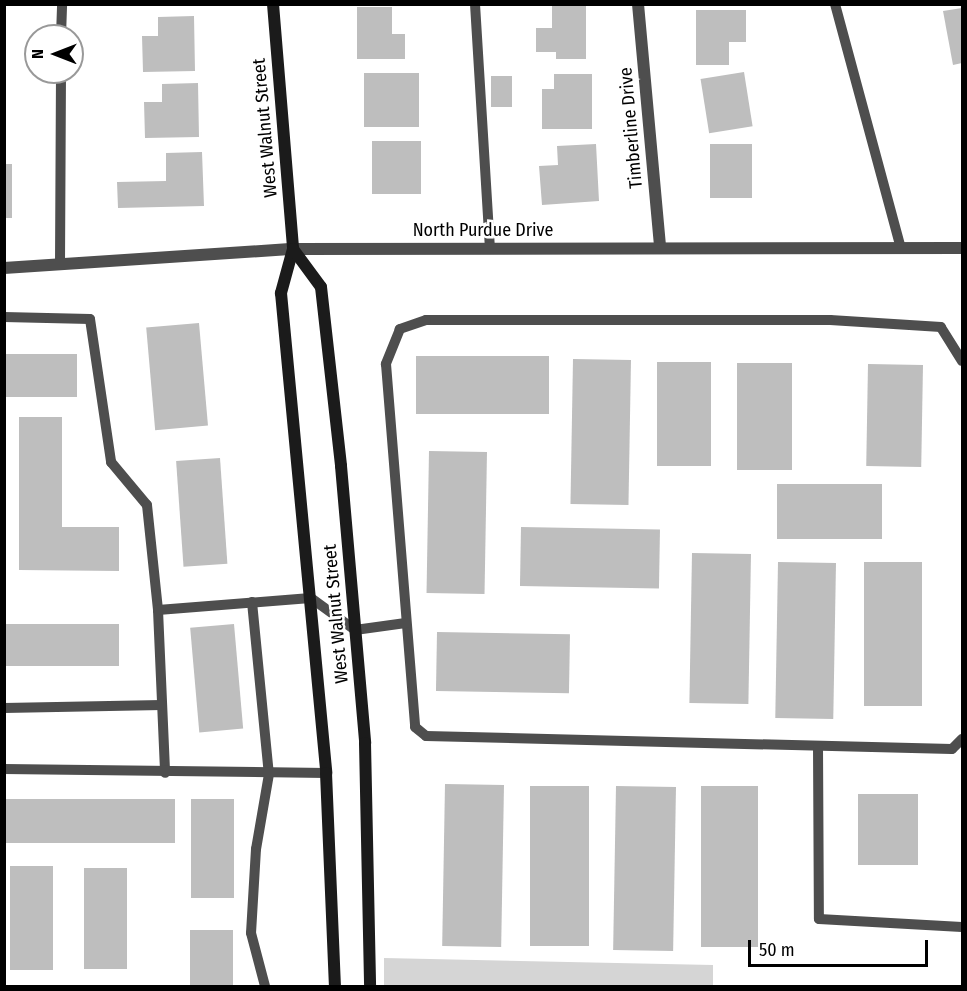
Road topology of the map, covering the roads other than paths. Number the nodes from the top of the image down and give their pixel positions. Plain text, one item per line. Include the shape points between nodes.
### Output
1 (62, 4) edge
2 (273, 4) edge
3 (475, 4) edge
4 (638, 4) edge
5 (835, 4) edge
6 (61, 24) edge
7 (61, 84) edge
8 (490, 248) junction
9 (660, 248) junction
10 (901, 248) junction
11 (963, 248) edge
12 (293, 249) junction
13 (60, 264) junction
14 (4, 268) edge
15 (4, 316) edge
16 (963, 361) edge
17 (311, 598) junction
18 (252, 602) junction
19 (158, 610) junction
20 (406, 623) junction
21 (355, 630) junction
22 (162, 705) junction
23 (4, 708) edge
24 (963, 739) edge
25 (818, 746) junction
26 (4, 769) edge
27 (165, 772) junction
28 (326, 773) junction
29 (270, 774) junction
30 (963, 927) edge
31 (265, 987) edge
32 (335, 987) edge
33 (370, 987) edge

1 - 6 lane
2 - 12 main road, West Walnut Street
3 - 8 lane
4 - 9 street, Timberline Drive
5 - 10 lane
7 - 13 lane
8 - 9 street, North Purdue Drive
8 - 12 street, North Purdue Drive
9 - 10 street, North Purdue Drive
10 - 11 street, North Purdue Drive
12 - 13 street, North Purdue Drive
12 - 17 main road, West Walnut Street via 281,293
12 - 21 main road, West Walnut Street via 321,287
13 - 14 street, North Purdue Drive
15 - 19 lane via 90,319 111,462 147,505
16 - 20 lane via 941,327 831,320 426,320 400,329 386,364
17 - 18 lane
17 - 21 lane
17 - 28 main road, West Walnut Street
18 - 19 lane
18 - 29 lane
19 - 22 lane
20 - 21 lane
20 - 25 lane via 415,727 426,736
21 - 33 main road, West Walnut Street via 370,877
22 - 23 lane
22 - 27 lane
24 - 25 lane via 952,749
25 - 30 lane via 819,919
26 - 27 lane
27 - 29 lane
28 - 29 lane
28 - 32 main road, West Walnut Street
29 - 31 lane via 256,849 251,933

